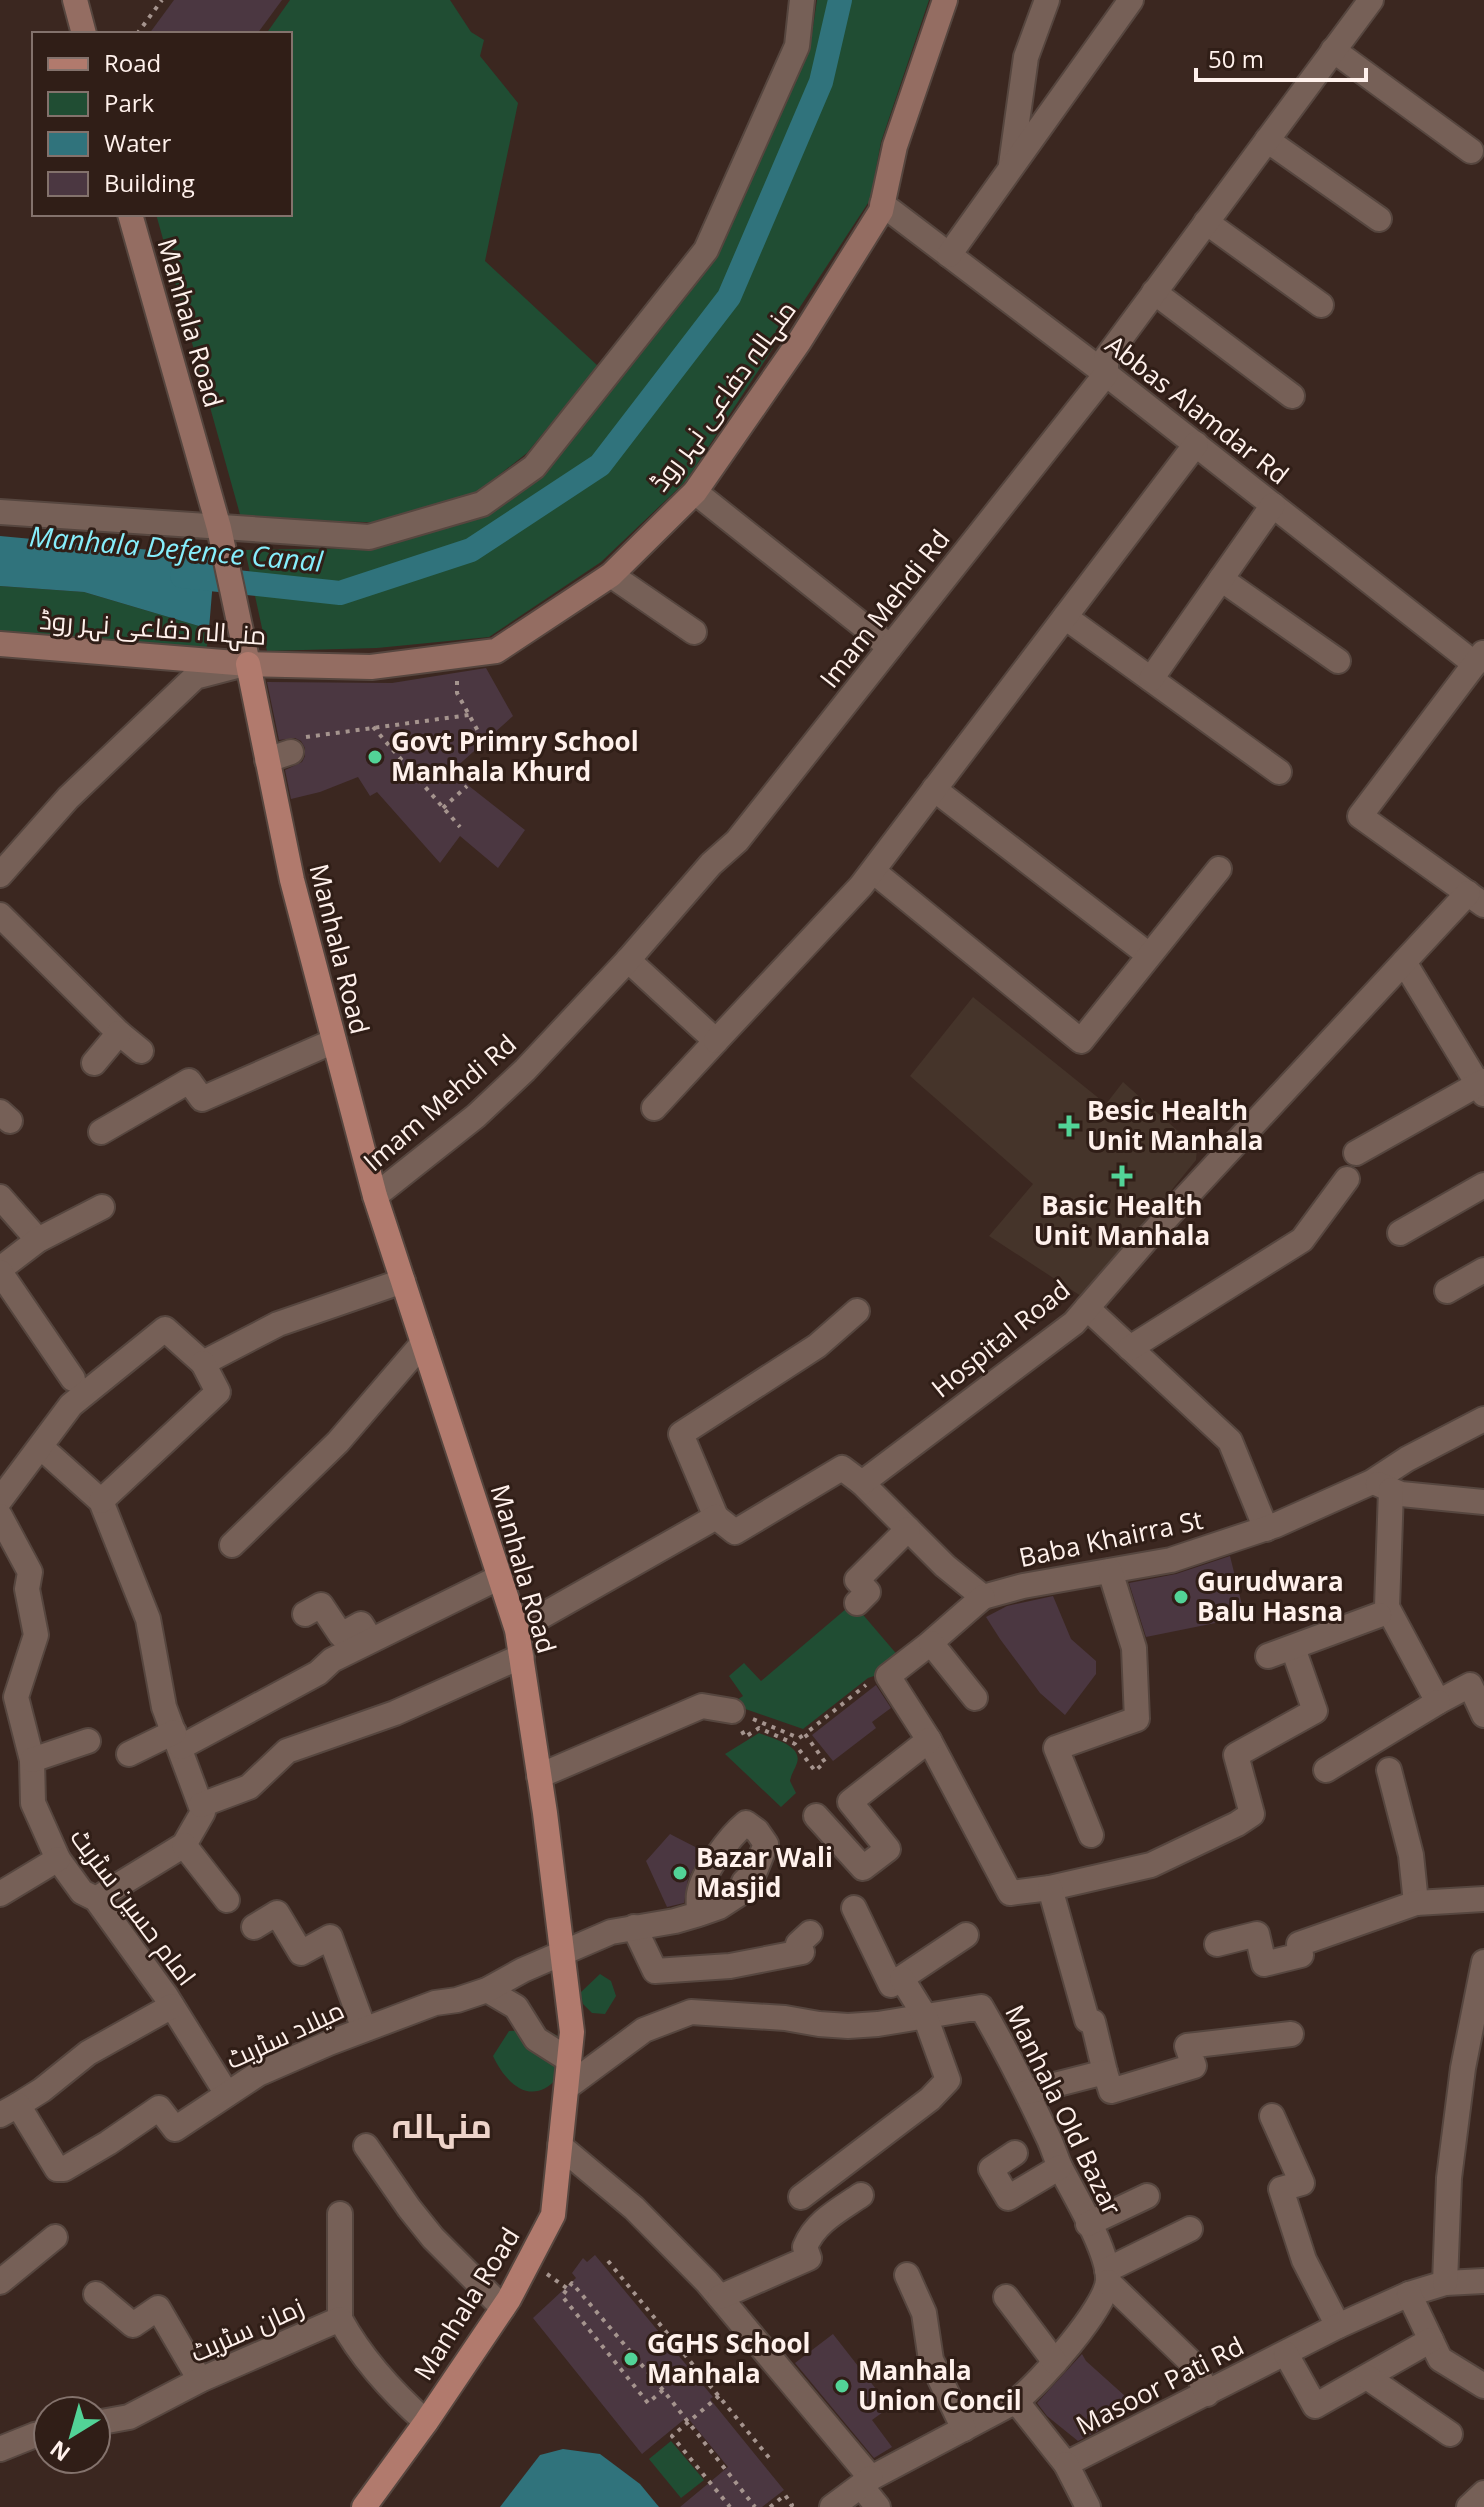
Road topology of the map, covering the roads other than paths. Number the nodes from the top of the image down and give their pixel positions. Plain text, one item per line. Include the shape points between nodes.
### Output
1 (75, 0) edge
2 (802, 0) edge
3 (945, 0) edge
4 (1047, 0) edge
5 (1131, 0) edge
6 (1371, 0) edge
7 (83, 32) edge
8 (1333, 50) junction
9 (1267, 140) junction
10 (1471, 151) dead end
11 (1010, 170) junction
12 (882, 204) junction
13 (131, 216) edge
14 (1379, 219) dead end
15 (1206, 222) junction
16 (949, 255) junction
17 (1154, 292) junction
18 (1321, 305) dead end
19 (1106, 374) junction
20 (1292, 396) dead end
21 (1196, 444) junction
22 (695, 492) junction
23 (1273, 505) junction
24 (0, 512) edge
25 (221, 534) junction
26 (611, 575) junction
27 (1221, 579) junction
28 (1065, 617) junction
29 (694, 632) dead end
30 (0, 644) edge
31 (890, 647) junction
32 (246, 652) junction
33 (1479, 658) edge
34 (1338, 661) dead end
35 (1151, 679) junction
36 (296, 745) road end
37 (267, 760) junction
38 (1279, 772) dead end
39 (934, 789) junction
40 (1219, 869) dead end
41 (873, 871) junction
42 (0, 875) edge
43 (1476, 899) edge
44 (0, 915) edge
45 (1149, 955) junction
46 (628, 960) junction
47 (1404, 962) junction
48 (119, 1033) junction
49 (334, 1041) junction
50 (716, 1041) junction
51 (141, 1051) dead end
52 (94, 1063) dead end
53 (1482, 1087) edge
54 (654, 1108) dead end
55 (101, 1132) dead end
56 (1356, 1153) dead end
57 (1347, 1179) dead end
58 (1484, 1185) edge
59 (375, 1196) junction
60 (0, 1197) edge
61 (102, 1207) dead end
62 (1400, 1233) dead end
63 (38, 1240) junction
64 (1484, 1270) edge
65 (0, 1271) edge
66 (403, 1281) junction
67 (1447, 1291) dead end
68 (1087, 1308) junction
69 (857, 1311) dead end
70 (423, 1343) junction
71 (1130, 1348) junction
72 (203, 1363) junction
73 (73, 1379) dead end
74 (1484, 1419) edge
75 (43, 1449) dead end
76 (862, 1483) junction
77 (1382, 1486) junction
78 (0, 1500) edge
79 (101, 1501) junction
80 (1484, 1502) edge
81 (0, 1516) edge
82 (716, 1517) junction
83 (908, 1529) junction
84 (1266, 1529) junction
85 (232, 1545) dead end
86 (1110, 1571) junction
87 (500, 1577) junction
88 (983, 1597) junction
89 (857, 1603) dead end
90 (305, 1614) dead end
91 (1379, 1615) dead end
92 (517, 1630) junction
93 (371, 1640) junction
94 (931, 1643) junction
95 (1293, 1648) junction
96 (522, 1656) junction
97 (1268, 1656) dead end
98 (975, 1698) dead end
99 (1438, 1702) junction
100 (732, 1711) road end
101 (1484, 1715) edge
102 (178, 1740) junction
103 (929, 1740) junction
104 (88, 1741) dead end
105 (129, 1754) dead end
106 (32, 1760) junction
107 (1326, 1770) dead end
108 (1389, 1770) dead end
109 (539, 1776) junction
110 (201, 1805) junction
111 (816, 1816) dead end
112 (1091, 1835) dead end
113 (184, 1845) junction
114 (58, 1859) junction
115 (1050, 1888) junction
116 (0, 1894) edge
117 (96, 1899) junction
118 (1484, 1899) edge
119 (227, 1900) dead end
120 (1416, 1903) junction
121 (854, 1908) dead end
122 (699, 1914) dead end
123 (254, 1927) dead end
124 (634, 1927) junction
125 (810, 1933) dead end
126 (966, 1935) dead end
127 (1217, 1944) dead end
128 (562, 1954) junction
129 (1484, 1962) edge
130 (902, 1979) junction
131 (487, 1990) junction
132 (172, 2006) junction
133 (925, 2016) junction
134 (364, 2029) junction
135 (1291, 2034) dead end
136 (569, 2060) junction
137 (1105, 2072) junction
138 (567, 2087) junction
139 (1027, 2092) junction
140 (227, 2094) junction
141 (9, 2110) edge
142 (1272, 2116) dead end
143 (366, 2146) dead end
144 (560, 2146) junction
145 (1015, 2153) dead end
146 (1060, 2167) junction
147 (861, 2195) dead end
148 (1147, 2196) dead end
149 (801, 2197) dead end
150 (340, 2214) dead end
151 (1088, 2224) junction
152 (1190, 2229) dead end
153 (55, 2237) dead end
154 (907, 2275) dead end
155 (1107, 2276) junction
156 (1484, 2281) edge
157 (0, 2282) edge
158 (1445, 2283) junction
159 (96, 2294) dead end
160 (1409, 2294) junction
161 (720, 2297) junction
162 (1006, 2297) dead end
163 (503, 2308) junction
164 (340, 2319) junction
165 (1338, 2326) junction
166 (1431, 2340) junction
167 (1286, 2354) junction
168 (1055, 2362) junction
169 (1367, 2377) junction
170 (200, 2380) junction
171 (1484, 2386) edge
172 (1207, 2394) junction
173 (1016, 2401) junction
174 (112, 2420) edge
175 (426, 2422) junction
176 (964, 2429) junction
177 (1450, 2434) dead end
178 (32, 2436) edge
179 (0, 2449) edge
180 (1066, 2464) junction
181 (866, 2482) junction
182 (1484, 2493) edge
183 (364, 2507) edge
184 (832, 2507) edge
185 (878, 2507) edge
186 (1088, 2507) edge
187 (1469, 2507) edge

1 - 7 street
2 - 25 street via 797,46 706,250 534,467 482,504 369,537
3 - 12 street, منہالہ دفاعی نہر روڈ via 895,146
4 - 11 street via 1026,57
5 - 11 street
6 - 8 street, Imam Mehdi Rd
8 - 9 street, Imam Mehdi Rd
8 - 10 street
9 - 14 street
9 - 15 street, Imam Mehdi Rd
11 - 16 street
12 - 16 street, Abbas Alamdar Rd
12 - 22 street, منہالہ دفاعی نہر روڈ via 799,342
13 - 25 street, Manhala Road
15 - 17 street, Imam Mehdi Rd
15 - 18 street
16 - 19 street, Abbas Alamdar Rd
17 - 19 street, Imam Mehdi Rd via 1106,358
17 - 20 street
19 - 21 street, Abbas Alamdar Rd
19 - 31 street, Imam Mehdi Rd
21 - 23 street, Abbas Alamdar Rd
21 - 28 street
22 - 26 street, منہالہ دفاعی نہر روڈ
22 - 31 street
23 - 27 street
23 - 33 street, Abbas Alamdar Rd
24 - 25 street
25 - 32 street, Manhala Road
26 - 29 street
26 - 32 street, منہالہ دفاعی نہر روڈ via 496,651 371,667
27 - 34 street
27 - 35 street
28 - 35 street
28 - 39 street
30 - 32 street, منہالہ دفاعی نہر روڈ
31 - 46 street, Imam Mehdi Rd via 737,841
32 - 37 main road, Manhala Road
32 - 42 street via 195,677 68,798
33 - 43 street via 1360,816
35 - 38 street
36 - 37 street
37 - 49 main road, Manhala Road
39 - 41 street
39 - 45 street
40 - 45 street
41 - 45 street via 1081,1041
41 - 50 street
43 - 47 street, Hospital Road
44 - 48 street
46 - 50 street
46 - 59 street, Imam Mehdi Rd via 476,1116
47 - 53 street
47 - 68 street, Hospital Road
48 - 51 street
48 - 52 street
49 - 55 street via 202,1099 189,1081
49 - 59 main road, Manhala Road
50 - 54 street
53 - 56 street
57 - 71 street via 1302,1240
58 - 62 street
59 - 66 main road, Manhala Road
60 - 63 street
61 - 63 street
63 - 65 street
64 - 67 street
65 - 73 street
66 - 70 main road, Manhala Road
66 - 72 street via 278,1324
68 - 71 street
68 - 76 street, Hospital Road
69 - 82 street via 817,1346 681,1434
70 - 85 street via 338,1442
70 - 87 main road, Manhala Road
71 - 84 street via 1230,1441
72 - 78 street via 165,1329 71,1405
72 - 79 street via 218,1392
74 - 77 street, Baba Khairra St via 1407,1459
75 - 79 street
76 - 82 street via 842,1468 735,1532
76 - 83 street
77 - 80 street via 1401,1494
77 - 84 street, Baba Khairra St
77 - 99 street via 1387,1607
79 - 102 street via 148,1619 164,1707
81 - 106 street, امام حسین سٹریٹ via 30,1572 27,1589 36,1635 16,1697
82 - 92 street
83 - 88 street
83 - 89 street via 857,1580 868,1592
84 - 86 street, Baba Khairra St via 1171,1560
86 - 88 street, Baba Khairra St
86 - 112 street via 1134,1648 1137,1719 1056,1748
87 - 92 main road, Manhala Road
87 - 93 street
88 - 94 street
90 - 93 street via 321,1605 341,1635 361,1624
91 - 95 street
92 - 96 main road, Manhala Road
93 - 102 street via 318,1673
94 - 98 street
94 - 103 street via 888,1676
95 - 97 street
95 - 115 street via 1315,1711 1236,1755 1252,1814 1151,1865
96 - 109 main road, Manhala Road
96 - 110 street via 395,1713 287,1751 249,1787
99 - 101 street via 1470,1685
99 - 107 street
100 - 109 street via 702,1706
102 - 105 street
102 - 110 street
103 - 111 street via 850,1802 888,1849 863,1868
103 - 115 street via 1010,1893
104 - 106 street
106 - 114 street, امام حسین سٹریٹ via 33,1803
108 - 120 street via 1411,1855
109 - 128 main road, Manhala Road
110 - 113 street via 203,1812
113 - 117 street
113 - 119 street
114 - 116 street
114 - 117 street, امام حسین سٹریٹ via 82,1892
115 - 137 street
117 - 132 street, امام حسین سٹریٹ
118 - 120 street
120 - 127 street via 1299,1944 1301,1955 1264,1964 1257,1934
121 - 130 street via 891,1985
122 - 124 street, میلاد سٹریٹ
123 - 134 street via 277,1913 301,1953 330,1937
124 - 125 street via 655,1971 730,1966 802,1952 798,1944
124 - 128 street, میلاد سٹریٹ
126 - 130 street
128 - 131 street, میلاد سٹریٹ
128 - 136 main road, Manhala Road via 572,2032
129 - 158 street via 1449,2178
130 - 133 street
131 - 134 street, میلاد سٹریٹ
131 - 136 street via 516,2007 536,2039
132 - 140 street, امام حسین سٹریٹ
132 - 141 street via 88,2053
133 - 138 street, Manhala Old Bazar via 848,2026 691,2012 644,2030
133 - 139 street, Manhala Old Bazar via 981,2007
133 - 149 street via 948,2080
134 - 140 street, میلاد سٹریٹ via 258,2074
135 - 137 street via 1187,2046 1194,2066 1111,2091
136 - 138 main road, Manhala Road
137 - 139 street
138 - 144 main road, Manhala Road
139 - 146 street, Manhala Old Bazar
140 - 141 street, میلاد سٹریٹ via 175,2129 159,2108 64,2169 57,2169
142 - 165 street via 1302,2183 1281,2189 1304,2260
143 - 163 street via 425,2228
144 - 161 street via 634,2208
144 - 163 main road, Manhala Road via 553,2215
145 - 146 street via 991,2169 1008,2198
146 - 151 street, Manhala Old Bazar
147 - 161 street via 821,2222 805,2247 809,2258
148 - 151 street
150 - 164 street
151 - 155 street, Manhala Old Bazar
152 - 155 street
153 - 157 street
154 - 176 street via 924,2313 931,2360
155 - 168 street via 1102,2300
155 - 172 street via 1194,2365
156 - 158 street, Masoor Pati Rd
158 - 160 street, Masoor Pati Rd
159 - 170 street via 133,2325 158,2308
160 - 165 street, Masoor Pati Rd
160 - 166 street
161 - 181 street
162 - 168 street
163 - 175 main road, Manhala Road
164 - 170 street, زمان سٹریٹ
164 - 175 street, زمان سٹریٹ via 383,2381
165 - 167 street, Masoor Pati Rd
166 - 169 street
166 - 171 street via 1440,2359
167 - 169 street via 1315,2406
167 - 172 street, Masoor Pati Rd
168 - 173 street
169 - 177 street
170 - 174 street, زمان سٹریٹ via 129,2417
172 - 180 street, Masoor Pati Rd
173 - 176 street
173 - 180 street, Masoor Pati Rd
175 - 183 main road, Manhala Road
176 - 181 street
178 - 179 street
180 - 186 street
181 - 184 street
181 - 185 street
182 - 187 street

